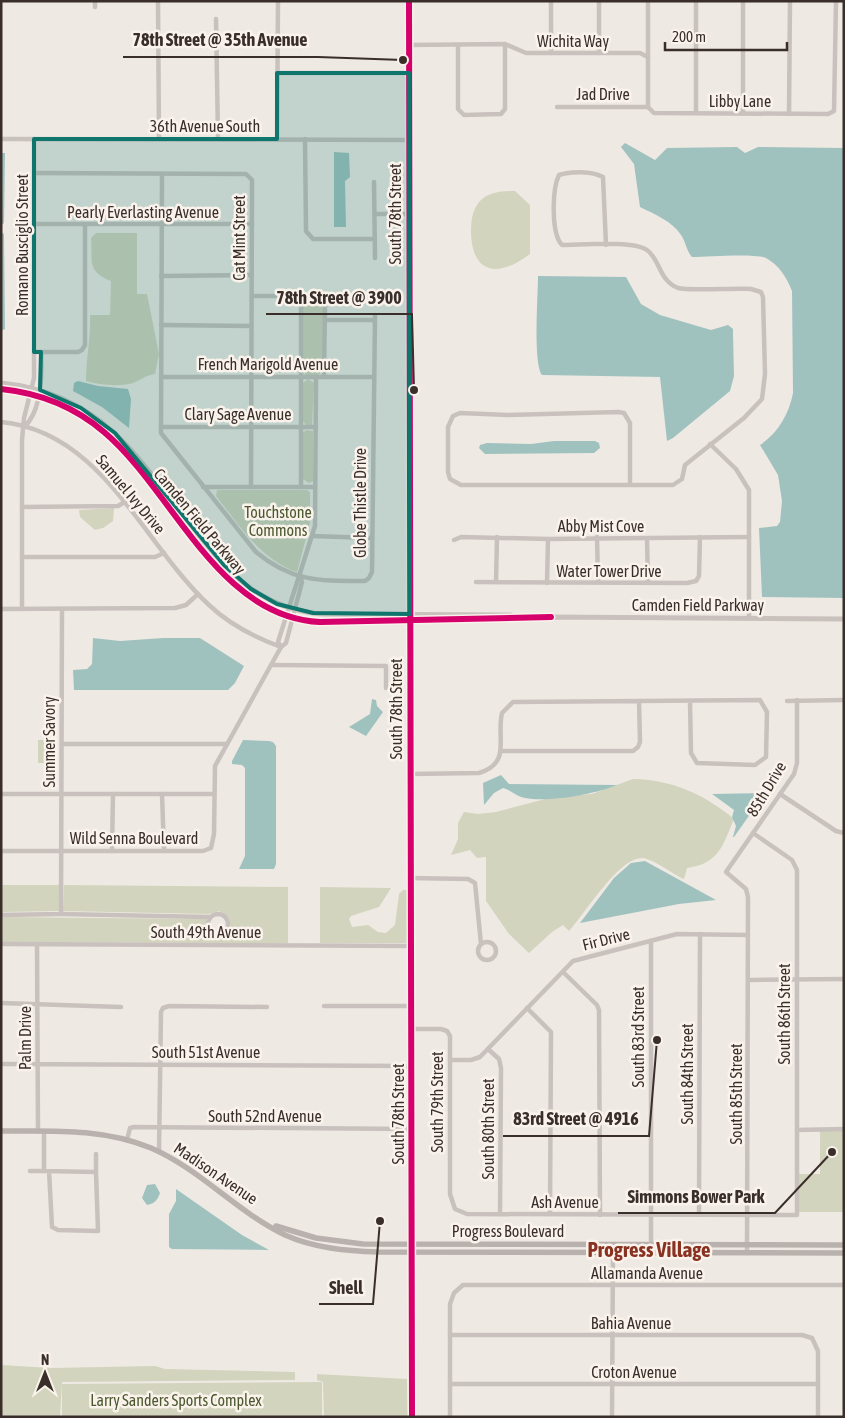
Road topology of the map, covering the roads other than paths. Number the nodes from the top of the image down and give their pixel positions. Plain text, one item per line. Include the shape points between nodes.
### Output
1 (95, 1) edge
2 (158, 1) edge
3 (278, 1) edge
4 (409, 1) edge
5 (551, 1) edge
6 (599, 1) edge
7 (648, 1) edge
8 (696, 1) edge
9 (743, 1) edge
10 (790, 1) edge
11 (836, 1) edge
12 (95, 7) dead end
13 (216, 19) dead end
14 (505, 44) junction
15 (409, 45) junction
16 (458, 45) junction
17 (551, 53) junction
18 (599, 53) junction
19 (648, 57) junction
20 (277, 73) junction
21 (409, 74) junction
22 (558, 107) dead end
23 (648, 107) junction
24 (696, 113) junction
25 (743, 113) junction
26 (789, 114) junction
27 (1, 139) edge
28 (34, 139) junction
29 (159, 139) junction
30 (218, 139) junction
31 (277, 139) junction
32 (305, 139) junction
33 (409, 140) junction
34 (35, 173) junction
35 (162, 174) junction
36 (374, 182) dead end
37 (374, 214) junction
38 (409, 214) junction
39 (35, 224) junction
40 (85, 224) junction
41 (161, 224) junction
42 (252, 224) junction
43 (374, 238) junction
44 (606, 245) junction
45 (375, 258) dead end
46 (252, 275) junction
47 (161, 276) junction
48 (252, 296) junction
49 (301, 296) junction
50 (325, 320) junction
51 (161, 326) junction
52 (251, 326) junction
53 (34, 352) junction
54 (41, 352) junction
55 (161, 377) junction
56 (251, 377) junction
57 (301, 377) junction
58 (316, 377) junction
59 (324, 377) junction
60 (374, 377) junction
61 (1, 383) edge
62 (1, 389) edge
63 (32, 391) junction
64 (39, 393) junction
65 (1, 422) edge
66 (25, 426) junction
67 (161, 427) junction
68 (251, 427) junction
69 (301, 427) junction
70 (316, 427) junction
71 (710, 444) junction
72 (630, 484) junction
73 (203, 487) junction
74 (251, 487) junction
75 (300, 487) junction
76 (315, 487) junction
77 (124, 503) junction
78 (22, 507) junction
79 (312, 536) junction
80 (497, 537) junction
81 (597, 537) junction
82 (700, 537) junction
83 (750, 537) junction
84 (372, 538) junction
85 (548, 539) junction
86 (647, 539) junction
87 (454, 540) dead end
88 (164, 553) junction
89 (22, 557) junction
90 (300, 577) junction
91 (598, 581) junction
92 (476, 582) dead end
93 (496, 582) junction
94 (547, 583) junction
95 (648, 583) junction
96 (198, 594) junction
97 (288, 608) junction
98 (1, 609) edge
99 (22, 609) junction
100 (62, 609) junction
101 (295, 610) junction
102 (287, 614) junction
103 (410, 614) junction
104 (293, 617) junction
105 (552, 617) junction
106 (749, 618) junction
107 (844, 619) edge
108 (410, 621) junction
109 (281, 647) junction
110 (272, 665) junction
111 (386, 688) dead end
112 (786, 700) dead end
113 (797, 700) junction
114 (844, 700) edge
115 (640, 701) junction
116 (690, 701) junction
117 (62, 744) junction
118 (227, 744) junction
119 (501, 751) junction
120 (409, 774) junction
121 (1, 794) edge
122 (62, 794) junction
123 (113, 794) junction
124 (162, 794) junction
125 (214, 794) junction
126 (780, 794) junction
127 (753, 833) junction
128 (844, 833) edge
129 (1, 851) edge
130 (62, 851) junction
131 (112, 851) junction
132 (164, 851) junction
133 (410, 878) junction
134 (61, 914) junction
135 (1, 915) edge
136 (209, 917) junction
137 (700, 934) junction
138 (748, 935) junction
139 (651, 941) junction
140 (1, 944) edge
141 (37, 944) junction
142 (481, 944) junction
143 (411, 946) junction
144 (563, 972) junction
145 (844, 979) edge
146 (750, 980) junction
147 (797, 980) junction
148 (1, 1003) edge
149 (37, 1006) junction
150 (324, 1006) dead end
151 (411, 1006) junction
152 (121, 1007) dead end
153 (267, 1007) dead end
154 (527, 1008) junction
155 (411, 1029) junction
156 (488, 1048) junction
157 (450, 1060) junction
158 (38, 1063) junction
159 (1, 1064) edge
160 (161, 1064) junction
161 (411, 1066) junction
162 (161, 1128) junction
163 (411, 1129) junction
164 (844, 1129) edge
165 (797, 1130) junction
166 (1, 1131) edge
167 (41, 1131) junction
168 (127, 1140) junction
169 (159, 1152) junction
170 (96, 1154) dead end
171 (30, 1171) dead end
172 (46, 1171) junction
173 (96, 1172) junction
174 (455, 1209) joint
175 (500, 1214) junction
176 (550, 1214) junction
177 (651, 1214) junction
178 (699, 1214) junction
179 (600, 1215) junction
180 (748, 1215) junction
181 (797, 1215) joint
182 (267, 1223) junction
183 (412, 1244) junction
184 (512, 1244) junction
185 (612, 1245) junction
186 (651, 1245) junction
187 (747, 1245) junction
188 (844, 1245) edge
189 (412, 1252) junction
190 (511, 1252) junction
191 (613, 1253) junction
192 (651, 1253) junction
193 (747, 1253) junction
194 (844, 1253) edge
195 (612, 1285) junction
196 (844, 1285) edge
197 (450, 1335) junction
198 (612, 1336) junction
199 (450, 1384) junction
200 (612, 1384) junction
201 (818, 1384) junction
202 (412, 1417) edge
203 (450, 1417) edge
204 (612, 1417) edge
205 (818, 1417) edge

1 - 12 street
2 - 29 street
3 - 20 street
4 - 15 street, South 78th Street
5 - 17 street
6 - 18 street
7 - 19 street
8 - 24 street
9 - 25 street
10 - 26 street
11 - 26 street, Libby Lane via 834,112
13 - 30 street
14 - 16 street, Wichita Way
14 - 16 street via 505,109 501,114 464,114 458,108
14 - 17 street, Wichita Way via 526,53
15 - 16 street, Wichita Way
15 - 21 street, South 78th Street
17 - 18 street, Wichita Way
18 - 19 street, Wichita Way via 640,53
19 - 23 street
20 - 21 street
20 - 31 street
21 - 33 street, South 78th Street
22 - 23 street, Jad Drive
23 - 24 street, Libby Lane via 654,113
24 - 25 street, Libby Lane
25 - 26 street, Libby Lane
27 - 28 street, 36th Avenue South
28 - 29 street, 36th Avenue South
28 - 34 street, Romano Busciglio Street
29 - 30 street, 36th Avenue South
30 - 31 street, 36th Avenue South
31 - 32 street, 36th Avenue South
32 - 33 street, 36th Avenue South
32 - 43 street via 308,236 313,239
33 - 38 street, South 78th Street
34 - 35 street, Cat Mint Street
34 - 39 street, Romano Busciglio Street
35 - 41 street, Globe Thistle Drive
35 - 42 street, Cat Mint Street via 246,174 252,180
36 - 37 street
37 - 38 street
37 - 43 street
38 - 103 street, South 78th Street
39 - 40 street, Pearly Everlasting Avenue
39 - 53 street, Romano Busciglio Street
40 - 41 street, Pearly Everlasting Avenue
40 - 54 street via 85,345 78,352
41 - 42 street, Pearly Everlasting Avenue
41 - 47 street, Globe Thistle Drive
42 - 46 street, Cat Mint Street
43 - 45 street
44 - 44 street via 562,245 557,240 555,183 559,175 603,177
44 - 71 street via 634,245 647,250 668,281 678,288 751,289 761,292 765,374 762,399 744,418
46 - 47 street
46 - 48 street, Cat Mint Street
47 - 51 street, Globe Thistle Drive
48 - 49 street
48 - 52 street, Cat Mint Street
49 - 50 street via 317,296 322,300
49 - 57 street
50 - 59 street
50 - 60 street, Globe Thistle Drive via 374,318
51 - 52 street
51 - 55 street, Globe Thistle Drive
52 - 56 street, Cat Mint Street
53 - 54 street
53 - 63 street, Romano Busciglio Street
54 - 64 street, Romano Busciglio Street
55 - 56 street, French Marigold Avenue
55 - 67 street, Globe Thistle Drive
56 - 57 street, French Marigold Avenue
56 - 68 street, Cat Mint Street
57 - 58 street, French Marigold Avenue
57 - 69 street
58 - 59 street, French Marigold Avenue
58 - 70 street, Wild Senna Boulevard
59 - 60 street, French Marigold Avenue
60 - 84 street, Globe Thistle Drive
61 - 63 street, Camden Field Parkway
62 - 63 street, Camden Field Parkway
63 - 64 street, Camden Field Parkway
63 - 66 street, Romano Busciglio Street via 24,418
64 - 66 street, Romano Busciglio Street via 31,420
64 - 97 street, Camden Field Parkway via 74,404 109,428 131,450 233,575 258,594
64 - 102 street, Camden Field Parkway via 76,412 108,436 225,576 256,600
65 - 66 street, Samuel Ivy Drive
66 - 77 street, Samuel Ivy Drive via 48,434 72,448 96,469
66 - 78 street, Romano Busciglio Street
67 - 68 street, Clary Sage Avenue
67 - 73 street, Globe Thistle Drive via 163,438
68 - 69 street, Clary Sage Avenue
68 - 74 street, Cat Mint Street
69 - 70 street, Clary Sage Avenue
69 - 75 street
70 - 76 street, Wild Senna Boulevard
71 - 72 street via 686,465 679,483
71 - 83 street via 736,469 749,490
72 - 72 street via 630,423 624,413 460,414 449,422 448,472 455,483
73 - 74 street
73 - 90 street, Globe Thistle Drive via 256,552 275,566
74 - 75 street
75 - 76 street
76 - 79 street, Wild Senna Boulevard
77 - 78 street via 118,506
77 - 88 street, Samuel Ivy Drive
78 - 89 street, Romano Busciglio Street
79 - 84 street
79 - 90 street, Wild Senna Boulevard
80 - 85 street, Abby Mist Cove
80 - 87 street, Abby Mist Cove via 461,537
80 - 93 street
81 - 85 street, Abby Mist Cove
81 - 86 street, Abby Mist Cove
81 - 91 street
82 - 83 street, Abby Mist Cove
82 - 86 street, Abby Mist Cove
82 - 95 street, Water Tower Drive via 699,576 696,581 687,584
83 - 106 street
84 - 90 street, Globe Thistle Drive via 372,572 365,581 321,581
85 - 94 street
86 - 95 street
88 - 89 street via 155,557
88 - 96 street, Samuel Ivy Drive
89 - 99 street, Romano Busciglio Street
90 - 97 street, Wild Senna Boulevard
90 - 101 street, Wild Senna Boulevard via 302,582
91 - 94 street, Water Tower Drive
91 - 95 street, Water Tower Drive
92 - 93 street, Water Tower Drive
93 - 94 street, Water Tower Drive
96 - 100 street via 186,605 175,608
96 - 109 street, Samuel Ivy Drive via 234,625
97 - 101 street, Camden Field Parkway
97 - 102 street, Wild Senna Boulevard
98 - 99 street
99 - 100 street
100 - 117 street, Summer Savory
101 - 103 street, Camden Field Parkway via 323,614
101 - 104 street, Wild Senna Boulevard
102 - 104 street, Camden Field Parkway
102 - 109 street, Wild Senna Boulevard via 278,642
103 - 105 street, Camden Field Parkway
103 - 108 street, South 78th Street
104 - 108 street, Camden Field Parkway via 315,621
104 - 109 street, Wild Senna Boulevard via 286,644
105 - 106 street, Camden Field Parkway
105 - 108 street, Camden Field Parkway
106 - 107 street, Camden Field Parkway
108 - 120 street, South 78th Street
109 - 110 street, Wild Senna Boulevard
110 - 111 street via 386,666
110 - 118 street, Wild Senna Boulevard
112 - 113 street
113 - 114 street
113 - 126 street, 85th Drive via 797,763 794,774
115 - 116 street
115 - 119 street via 513,702 502,713
115 - 119 street via 640,742 633,751
116 - 116 street via 760,700 767,712 766,757 755,765 697,764 690,753
117 - 118 street
117 - 122 street, Summer Savory
118 - 125 street, Wild Senna Boulevard via 215,766
119 - 120 street via 495,766 479,773
120 - 133 street, South 78th Street
121 - 122 street
122 - 123 street
122 - 130 street, Summer Savory
123 - 124 street
123 - 131 street
124 - 125 street
124 - 132 street
125 - 132 street, Wild Senna Boulevard via 211,848
126 - 127 street, 85th Drive
126 - 128 street
127 - 138 street, 85th Drive via 726,872 746,889
127 - 147 street, South 86th Street via 792,860 796,870
129 - 130 street, Wild Senna Boulevard
130 - 131 street, Wild Senna Boulevard
130 - 134 street, Summer Savory
131 - 132 street, Wild Senna Boulevard
133 - 142 street via 468,879 475,883
133 - 143 street, South 78th Street
134 - 135 street
134 - 136 street
136 - 136 street via 219,913 225,916 227,929 218,934 212,932 207,924
137 - 138 street, Fir Drive
137 - 139 street, Fir Drive via 677,934
137 - 178 street, South 84th Street
138 - 146 street, South 85th Street
139 - 144 street, Fir Drive via 580,958
139 - 177 street, South 83rd Street
140 - 141 street, South 49th Avenue
141 - 143 street, South 49th Avenue
141 - 149 street, Palm Drive
142 - 142 street via 490,942 495,946 496,955 492,960 483,960 479,956
143 - 151 street, South 78th Street
144 - 154 street, Fir Drive
144 - 179 street via 599,1010
145 - 147 street
146 - 147 street
146 - 180 street, South 85th Street
147 - 165 street, South 86th Street
148 - 149 street
149 - 152 street
149 - 158 street, Palm Drive
150 - 151 street
151 - 155 street, South 78th Street
153 - 160 street via 163,1008
154 - 156 street, Fir Drive
154 - 176 street via 551,1032
155 - 157 street, South 79th Street via 447,1031
155 - 161 street, South 78th Street
156 - 157 street, Fir Drive via 480,1057 471,1060
156 - 175 street, South 80th Street via 499,1059 501,1068
157 - 174 street, South 79th Street via 450,1194
158 - 159 street, South 51st Avenue
158 - 160 street, South 51st Avenue
158 - 167 street, Palm Drive
160 - 161 street, South 51st Avenue
160 - 162 street
161 - 163 street, South 78th Street
162 - 163 street, South 52nd Avenue
162 - 168 street, South 52nd Avenue via 132,1127
162 - 169 street
163 - 183 street, South 78th Street
164 - 165 street
165 - 181 street, South 86th Street
166 - 167 main road, Madison Avenue
167 - 168 main road, Madison Avenue via 88,1133
167 - 172 street, Palm Drive
168 - 169 main road, Madison Avenue
169 - 182 main road, Madison Avenue
170 - 173 street
171 - 172 street
172 - 173 street
172 - 173 street, Palm Drive via 51,1225 61,1231 98,1231
174 - 175 street, Ash Avenue via 467,1214
175 - 176 street, Ash Avenue
176 - 179 street, Ash Avenue
177 - 178 street, Ash Avenue
177 - 179 street, Ash Avenue
177 - 186 street, South 83rd Street
178 - 180 street, Ash Avenue
180 - 181 street, Ash Avenue
180 - 187 street, South 85th Street
182 - 183 main road, Madison Avenue via 340,1242
182 - 189 main road, Madison Avenue via 286,1235 331,1249
183 - 184 main road, Progress Boulevard
183 - 189 street, South 78th Street
184 - 185 main road, Progress Boulevard
184 - 190 main road
185 - 186 main road, Progress Boulevard
185 - 191 street
186 - 187 main road, Progress Boulevard
186 - 192 street, South 83rd Street
187 - 188 main road, Progress Boulevard
187 - 193 street, South 85th Street
189 - 190 main road, Progress Boulevard
189 - 202 street, South 78th Street
190 - 191 main road, Progress Boulevard
191 - 192 main road, Progress Boulevard
191 - 195 street
192 - 193 main road, Progress Boulevard
193 - 194 main road, Progress Boulevard
195 - 196 street, Allamanda Avenue
195 - 197 street, Allamanda Avenue via 463,1285 454,1293 450,1304
195 - 198 street
197 - 198 street, Bahia Avenue
197 - 199 street
198 - 200 street
198 - 201 street, Bahia Avenue via 802,1335 812,1338 818,1351
199 - 200 street, Croton Avenue
199 - 203 street
200 - 201 street, Croton Avenue
200 - 204 street
201 - 205 street

